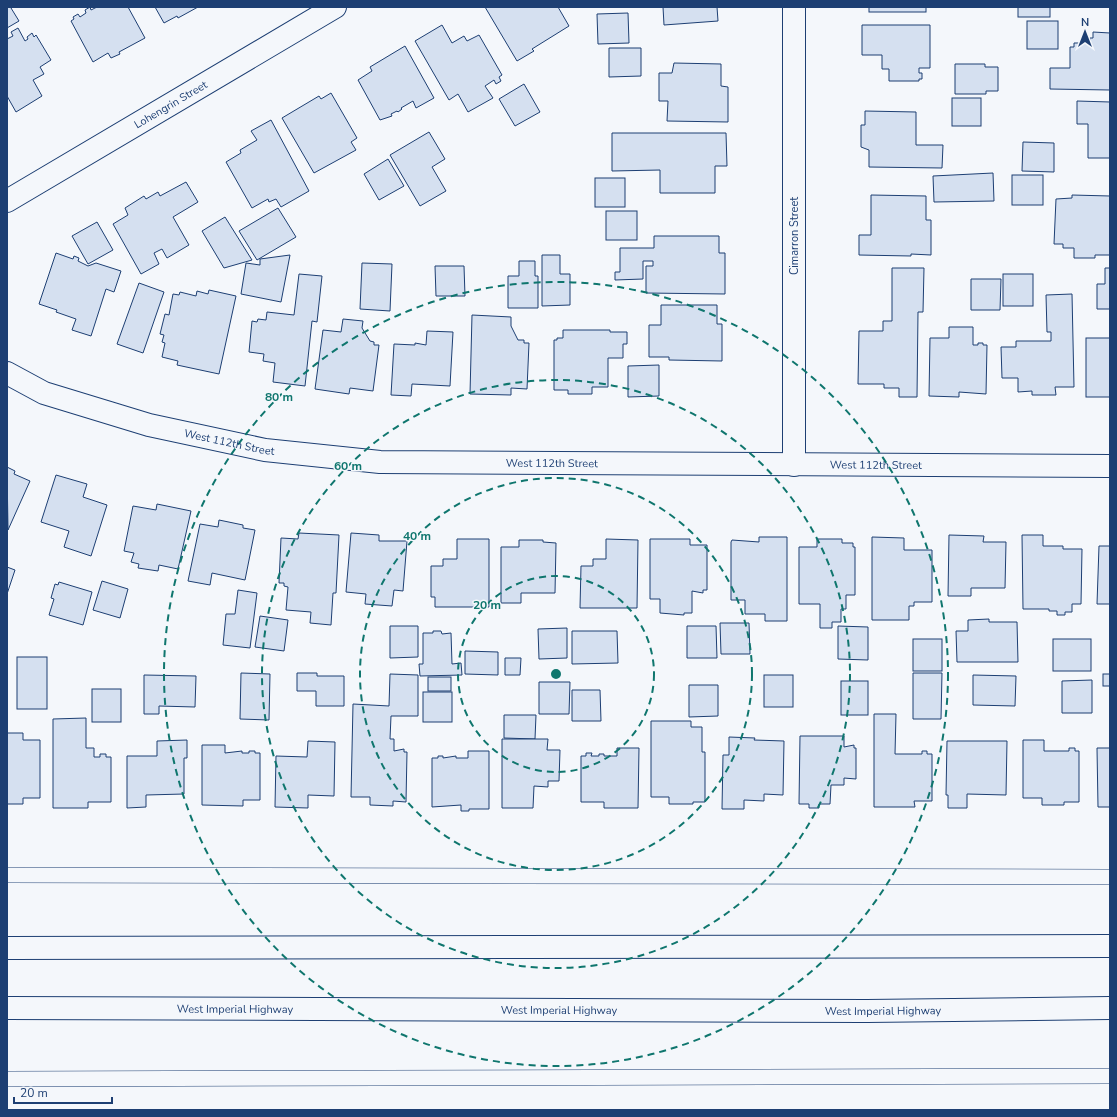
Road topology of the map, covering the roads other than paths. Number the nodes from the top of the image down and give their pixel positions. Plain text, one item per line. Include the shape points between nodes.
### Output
1 (335, 7) edge
2 (794, 7) edge
3 (7, 201) edge
4 (7, 373) edge
5 (794, 465) junction
6 (1110, 466) edge
7 (7, 876) edge
8 (1110, 877) edge
9 (1110, 946) edge
10 (7, 948) edge
11 (7, 1008) edge
12 (1110, 1008) edge
13 (1110, 1076) edge
14 (7, 1078) edge

1 - 3 main road, Lohengrin Street
2 - 5 main road, Cimarron Street
4 - 5 main road, West 112th Street via 44,393 150,425 264,450 380,462
5 - 6 main road, West 112th Street
7 - 8 lane
9 - 10 main road
11 - 12 main road, West Imperial Highway via 867,1011
13 - 14 lane

